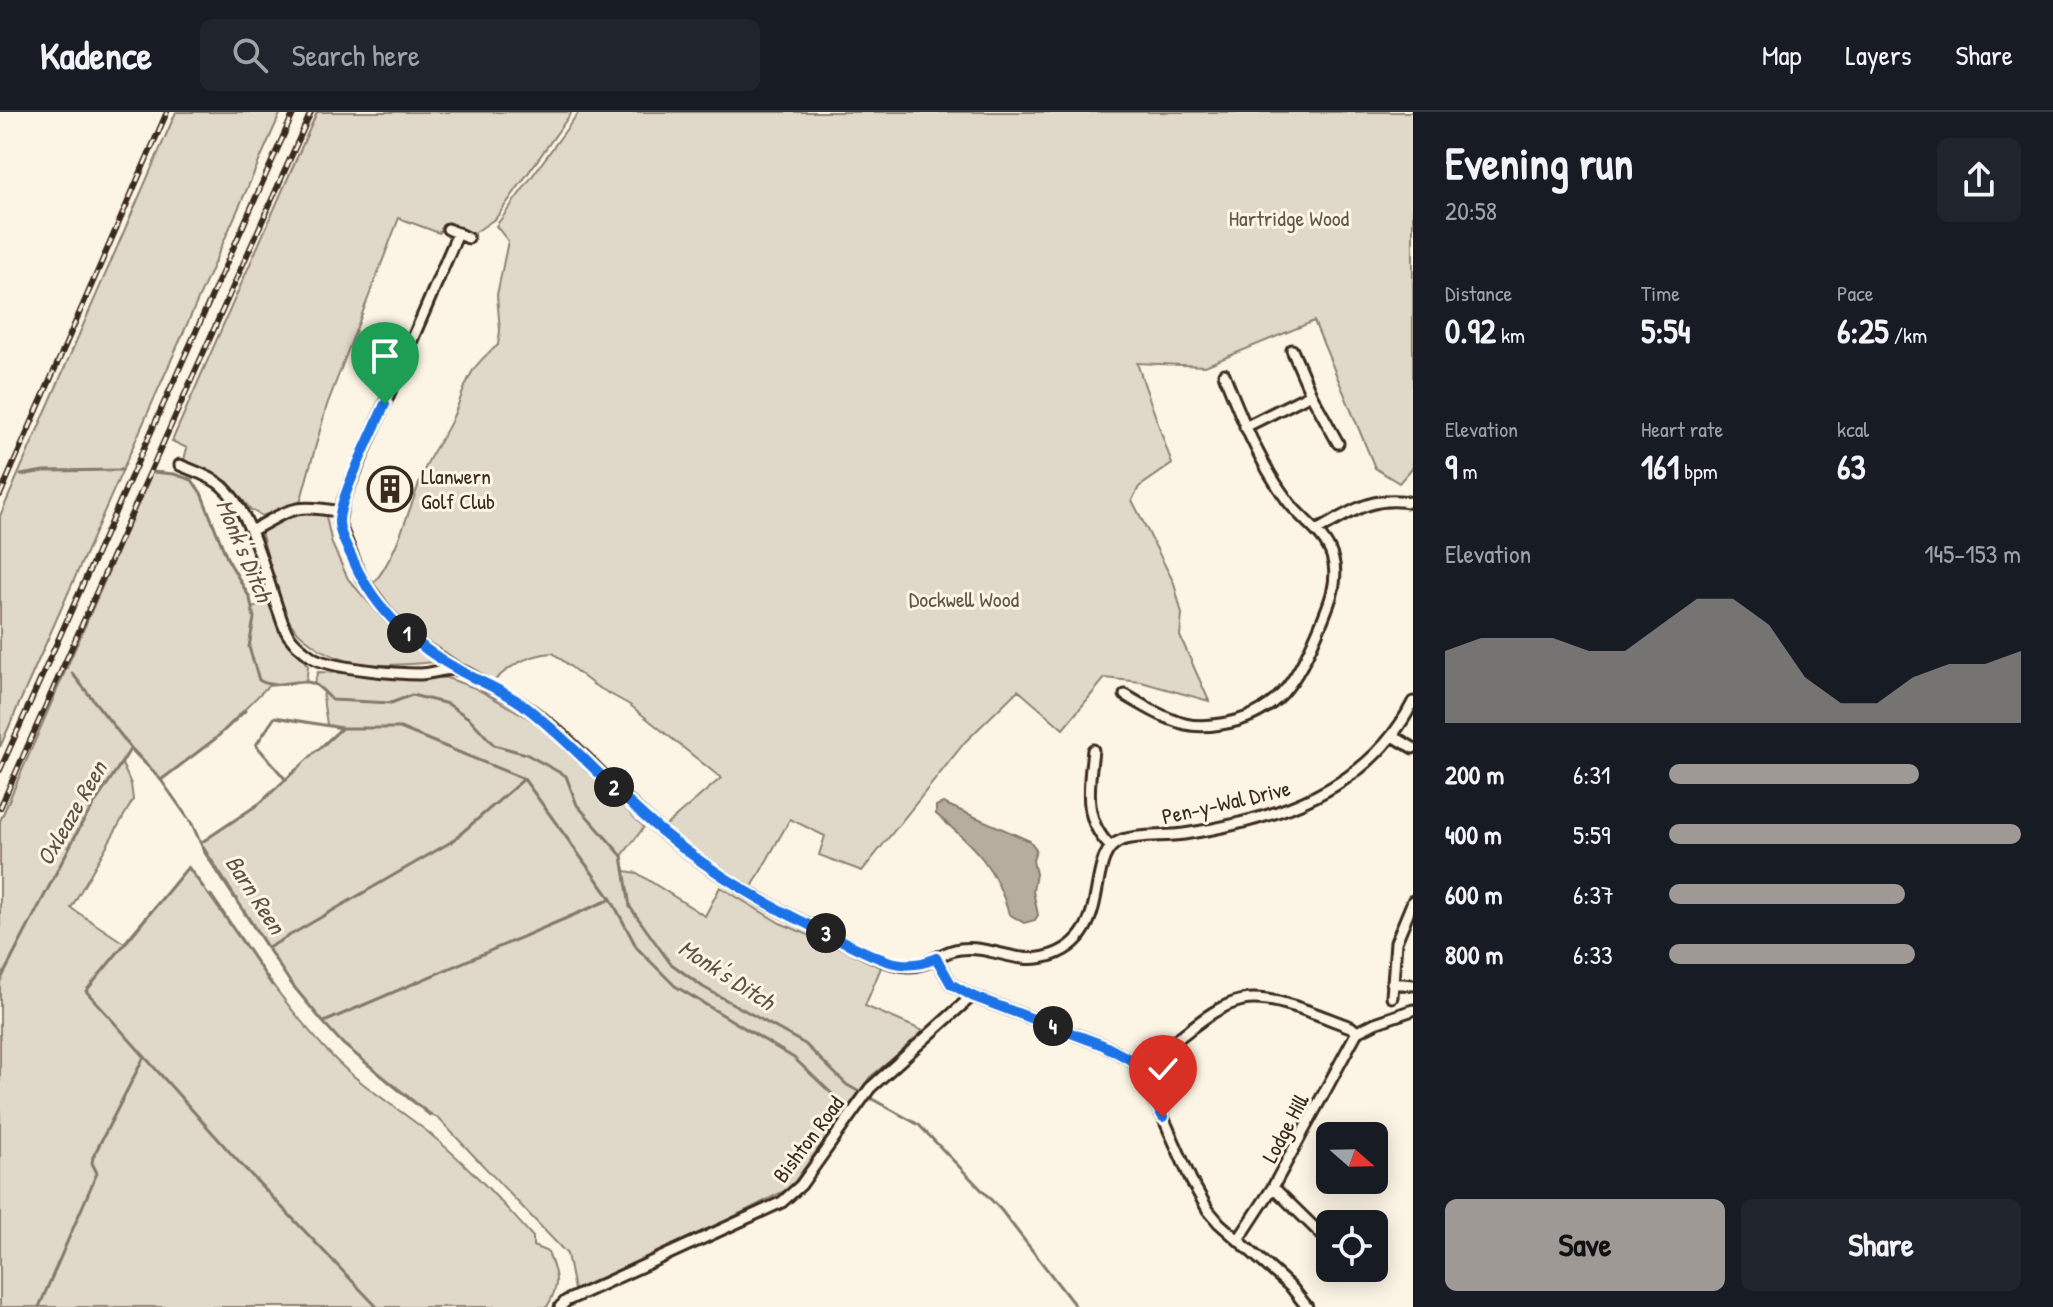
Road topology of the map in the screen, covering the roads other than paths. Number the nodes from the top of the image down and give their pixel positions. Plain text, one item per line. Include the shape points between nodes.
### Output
1 (458, 234) dead end
2 (1292, 350) dead end
3 (1224, 374) dead end
4 (1311, 394) junction
5 (1245, 427) junction
6 (1338, 443) dead end
7 (180, 465) dead end
8 (1413, 503) edge
9 (341, 512) junction
10 (251, 531) junction
11 (1316, 531) junction
12 (458, 669) junction
13 (1125, 695) dead end
14 (1413, 702) edge
15 (1393, 736) junction
16 (1413, 748) edge
17 (1093, 750) dead end
18 (1111, 847) junction
19 (1413, 901) edge
20 (936, 958) junction
21 (1392, 983) junction
22 (1413, 985) edge
23 (972, 996) junction
24 (1392, 997) dead end
25 (1413, 1010) edge
26 (1357, 1032) junction
27 (1135, 1062) junction
28 (1273, 1187) junction
29 (1316, 1229) edge
30 (1239, 1239) junction
31 (560, 1307) edge
32 (1307, 1307) edge

1 - 9 street
2 - 4 street
3 - 5 street
4 - 5 street
4 - 6 street
5 - 11 street via 1286,499
7 - 10 street via 223,486
8 - 11 street via 1375,501
9 - 10 street via 299,506
9 - 12 street via 339,523 362,579 387,613 413,640
10 - 12 street via 287,635 314,659 418,674
11 - 13 street via 1334,560 1334,587 1304,664 1266,708 1240,721 1187,725
12 - 20 street via 523,705 658,828 739,889 905,966
14 - 15 street, Pen-y-Wal Drive
15 - 16 street
15 - 18 street, Pen-y-Wal Drive via 1346,781 1302,804 1185,834 1121,840
17 - 18 street via 1088,801 1093,823
18 - 20 street via 1089,923 1069,947 1041,958 961,948
19 - 21 street via 1396,942
20 - 23 street via 951,984
21 - 22 street
21 - 24 street
23 - 27 street
23 - 31 street, Bishton Road via 870,1088 801,1185 782,1202
25 - 26 street
26 - 27 street via 1292,1007 1243,1000
26 - 28 street, Lodge Hill
27 - 30 street via 1199,1195 1219,1223
28 - 29 street
28 - 30 street, Lodge Hill
30 - 32 street

